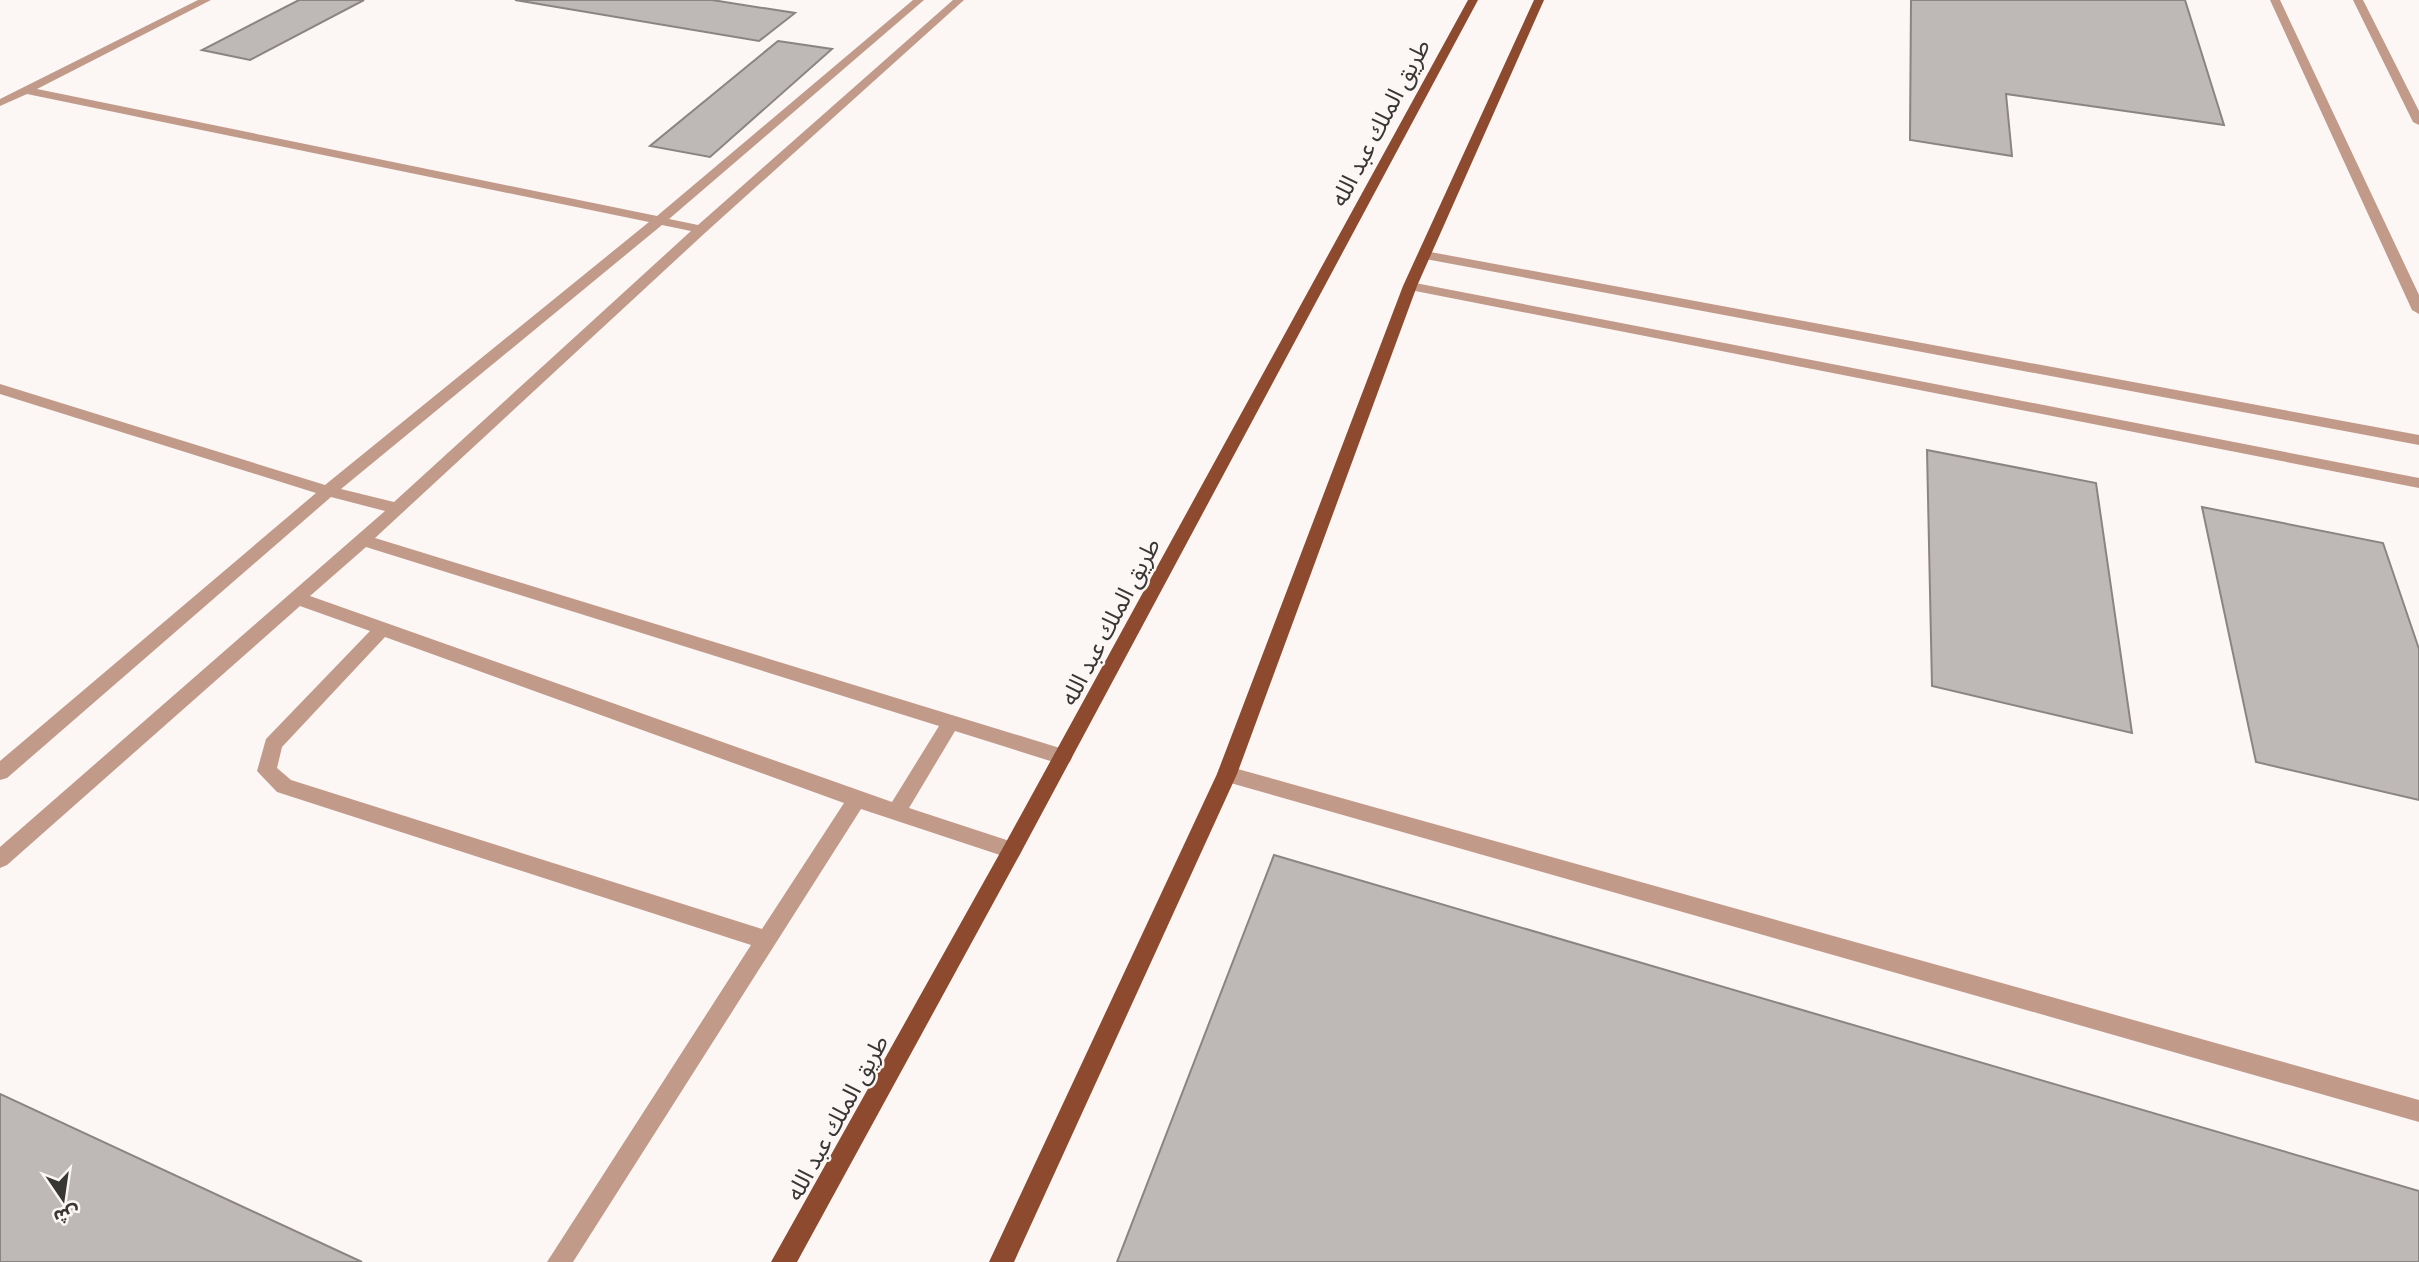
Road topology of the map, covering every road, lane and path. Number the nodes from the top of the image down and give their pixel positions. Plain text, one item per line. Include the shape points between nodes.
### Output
1 (206, 0) edge
2 (919, 0) edge
3 (959, 0) edge
4 (1474, 0) edge
5 (1539, 0) edge
6 (2275, 0) edge
7 (2358, 0) edge
8 (25, 90) junction
9 (0, 103) edge
10 (2419, 122) edge
11 (660, 220) junction
12 (701, 229) junction
13 (1425, 255) junction
14 (1410, 286) junction
15 (2419, 310) edge
16 (0, 389) edge
17 (2419, 440) edge
18 (2419, 483) edge
19 (328, 491) junction
20 (396, 508) junction
21 (363, 540) junction
22 (297, 598) junction
23 (383, 628) junction
24 (951, 722) junction
25 (1063, 757) junction
26 (0, 772) edge
27 (1227, 774) junction
28 (857, 799) junction
29 (896, 812) junction
30 (1012, 850) junction
31 (0, 859) edge
32 (766, 940) junction
33 (2419, 1111) edge
34 (559, 1262) edge
35 (783, 1262) edge
36 (1001, 1262) edge

1 - 8 street
2 - 11 street
3 - 12 street
4 - 25 main road, طريق الملك عبد الله
5 - 13 main road
6 - 15 street
7 - 10 street
8 - 9 street
8 - 11 street
11 - 12 street
11 - 19 street
12 - 20 street
13 - 14 main road
13 - 17 street
14 - 18 street
14 - 27 main road
16 - 19 street
19 - 20 street
19 - 26 street
20 - 21 street
21 - 22 street
21 - 24 street
22 - 23 street
22 - 31 street
23 - 28 street
23 - 32 street via 272,744 267,771 284,786
24 - 25 street
24 - 29 street
25 - 30 main road, طريق الملك عبد الله
27 - 33 street
27 - 36 main road
28 - 29 street
28 - 32 street
29 - 30 street
30 - 35 main road, طريق الملك عبد الله
32 - 34 street

